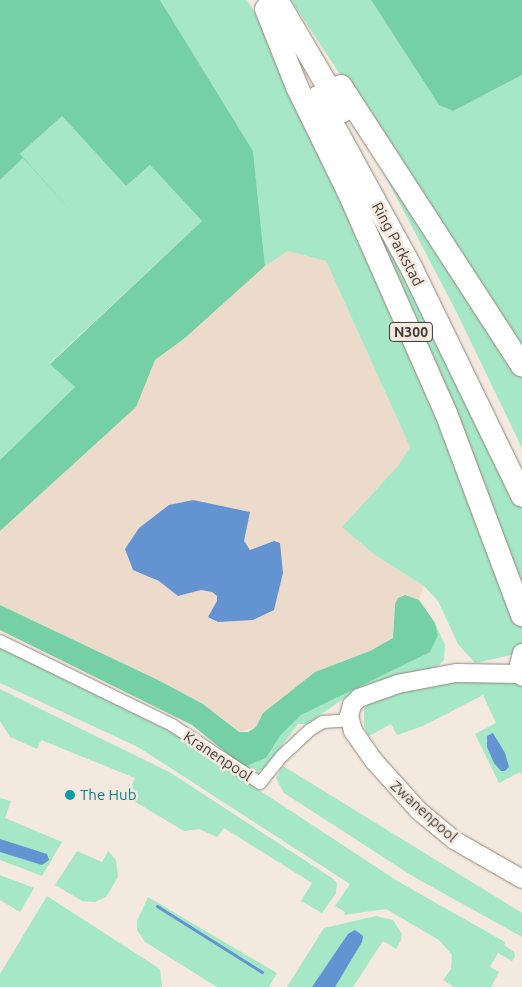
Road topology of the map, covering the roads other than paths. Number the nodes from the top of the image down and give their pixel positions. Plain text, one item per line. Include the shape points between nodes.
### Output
1 (270, 3) edge
2 (522, 366) edge
3 (522, 461) edge
4 (522, 496) edge
5 (522, 615) edge
6 (0, 641) edge
7 (521, 667) edge
8 (350, 720) junction
9 (522, 879) edge

1 - 2 highway via 344,90
1 - 3 highway, Ring Parkstad / N300 via 421,254
1 - 4 highway, Ring Parkstad / N300 via 408,261
1 - 5 highway, N300 via 297,87 348,191 446,413
6 - 8 street, Kranenpool via 172,726 260,783 310,730 323,722
7 - 8 street via 492,665 375,690 355,702
8 - 9 street, Zwanenpool via 356,736 378,767 419,811 454,840

